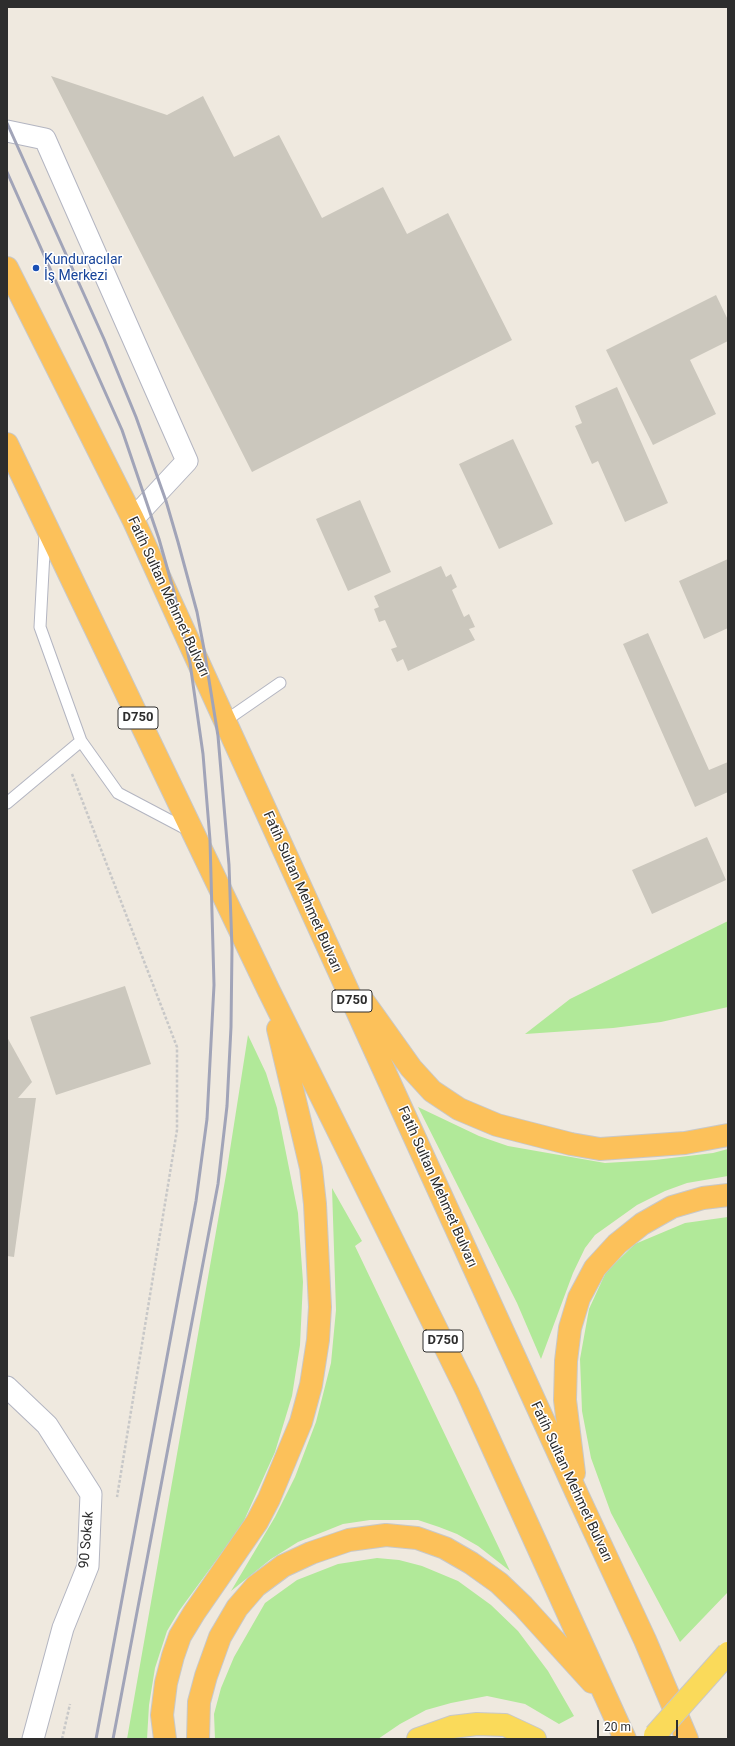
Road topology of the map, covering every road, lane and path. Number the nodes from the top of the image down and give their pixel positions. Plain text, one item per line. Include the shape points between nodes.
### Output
1 (7, 131) edge
2 (7, 268) edge
3 (7, 444) edge
4 (133, 519) junction
5 (46, 526) junction
6 (280, 683) dead end
7 (225, 721) junction
8 (81, 741) junction
9 (65, 754) junction
10 (7, 803) edge
11 (193, 832) junction
12 (329, 951) junction
13 (269, 991) junction
14 (728, 1135) edge
15 (728, 1195) edge
16 (7, 1387) edge
17 (577, 1494) junction
18 (117, 1498) dead end
19 (728, 1653) edge
20 (605, 1697) junction
21 (71, 1699) dead end
22 (653, 1737) edge
23 (33, 1739) edge
24 (62, 1739) edge
25 (165, 1739) edge
26 (198, 1739) edge
27 (418, 1739) edge
28 (535, 1739) edge
29 (625, 1739) edge
30 (687, 1739) edge

1 - 4 street via 46,140 187,461
2 - 4 highway, Fatih Sultan Mehmet Bulvarı / D750
3 - 5 highway, D750
4 - 7 highway, Fatih Sultan Mehmet Bulvarı / D750
5 - 8 lane via 40,627
5 - 11 highway, D750
6 - 7 lane
7 - 12 highway, Fatih Sultan Mehmet Bulvarı / D750
8 - 9 lane
8 - 11 lane via 118,793
9 - 10 lane
9 - 18 path via 177,1047 177,1130
11 - 13 highway, D750
12 - 14 highway via 411,1068 432,1091 459,1109 504,1127 600,1149 685,1143
12 - 17 highway, Fatih Sultan Mehmet Bulvarı / D750
13 - 20 highway, D750 via 467,1391
13 - 25 highway via 311,1168 320,1307 318,1340 311,1385 301,1422 269,1499 257,1522 180,1636 166,1683 162,1715
15 - 17 highway via 703,1198 672,1207 642,1224 617,1244 595,1268 579,1298 570,1328 565,1400
16 - 23 street, 90 Sokak via 46,1425 91,1494 88,1566 63,1628
17 - 30 highway, Fatih Sultan Mehmet Bulvarı / D750 via 645,1640
19 - 22 main road, bridge
20 - 26 highway via 499,1583 445,1548 417,1538 386,1536 349,1540 311,1553 283,1566 256,1586 237,1608 213,1654 199,1702
20 - 29 highway, D750
21 - 24 path
27 - 28 main road via 452,1727 477,1724 505,1725

